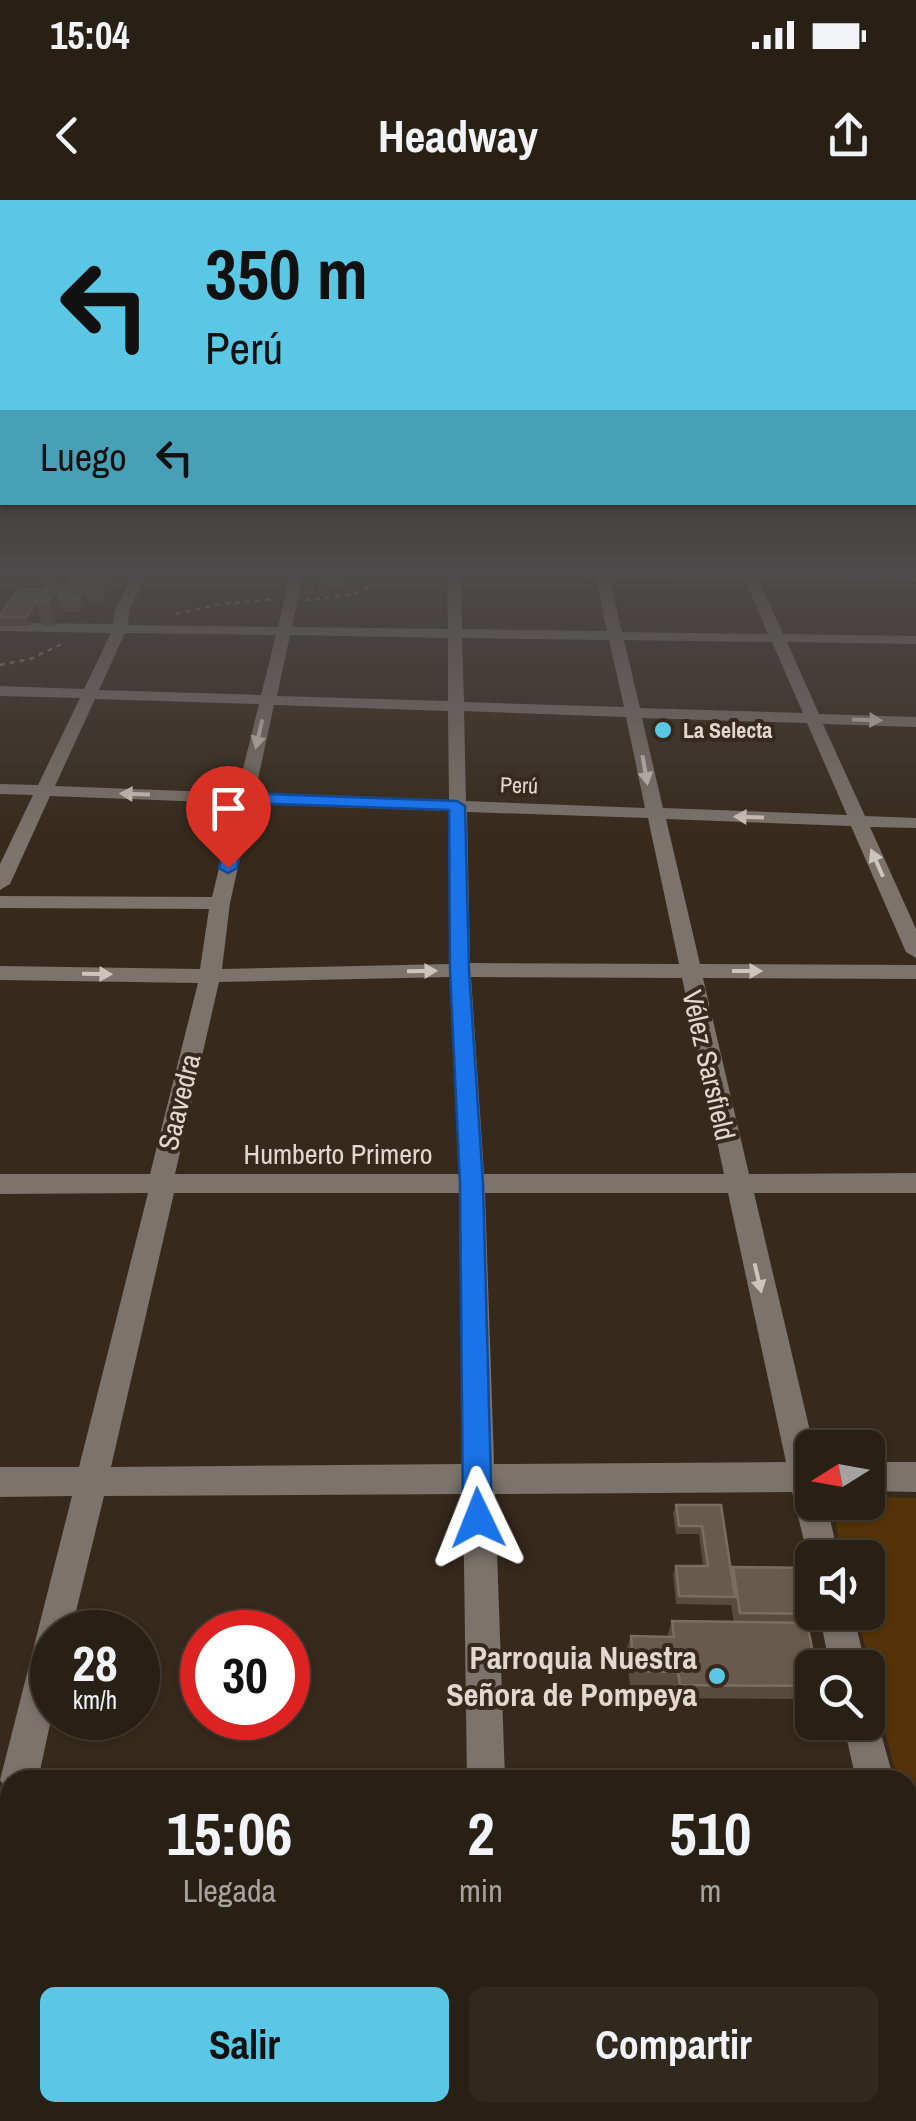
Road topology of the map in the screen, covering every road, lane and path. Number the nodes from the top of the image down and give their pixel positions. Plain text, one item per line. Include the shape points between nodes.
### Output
1 (104, 661) edge
2 (276, 661) edge
3 (456, 661) edge
4 (623, 661) edge
5 (789, 661) edge
6 (0, 690) edge
7 (89, 692) junction
8 (267, 699) junction
9 (456, 706) junction
10 (634, 712) junction
11 (813, 718) junction
12 (916, 722) edge
13 (0, 789) edge
14 (42, 790) junction
15 (244, 798) junction
16 (457, 806) junction
17 (652, 812) junction
18 (858, 821) junction
19 (916, 823) edge
20 (0, 884) edge
21 (0, 902) edge
22 (220, 903) junction
23 (916, 952) edge
24 (460, 970) junction
25 (688, 971) junction
26 (916, 972) edge
27 (0, 973) edge
28 (210, 976) junction
29 (164, 1183) junction
30 (736, 1183) junction
31 (916, 1183) edge
32 (0, 1184) edge
33 (472, 1184) junction
34 (796, 1430) edge
35 (916, 1476) edge
36 (885, 1477) edge
37 (795, 1478) edge
38 (90, 1481) junction
39 (476, 1481) junction
40 (0, 1482) edge
41 (59, 1610) edge
42 (30, 1733) edge
43 (865, 1740) edge
44 (21, 1770) edge
45 (486, 1770) edge
46 (873, 1770) edge

1 - 7 street
2 - 8 street, Saavedra
3 - 9 street
4 - 10 street, Vélez Sarsfield
5 - 11 street
6 - 7 street
7 - 8 street
7 - 14 street
8 - 9 street
8 -> 15 street, Saavedra
9 - 10 street
9 - 16 street
10 - 11 street
10 -> 17 street, Vélez Sarsfield
11 -> 12 street
11 - 18 street
13 - 14 street, Perú
15 -> 14 street, Perú
14 - 20 street
15 - 16 street, Perú
15 - 22 street, Saavedra
16 - 17 street, Perú
16 - 24 street
18 -> 17 street, Perú
17 - 25 street, Vélez Sarsfield
18 - 19 street, Perú
23 -> 18 street
21 - 22 street
22 - 28 street, Saavedra
24 - 25 street
28 -> 24 street
24 - 33 street
25 -> 26 street
25 - 30 street, Vélez Sarsfield
27 -> 28 street
28 - 29 street, Saavedra
29 - 32 street, Humberto Primero
29 - 33 street, Humberto Primero
29 - 38 street, Saavedra
30 - 31 street, Humberto Primero
30 - 33 street, Humberto Primero
30 -> 34 street, Vélez Sarsfield
33 - 39 street
35 - 36 street
37 - 39 street
38 - 39 street
38 - 40 street
38 - 41 street, Saavedra
39 - 45 street
42 - 44 street
43 - 46 street

